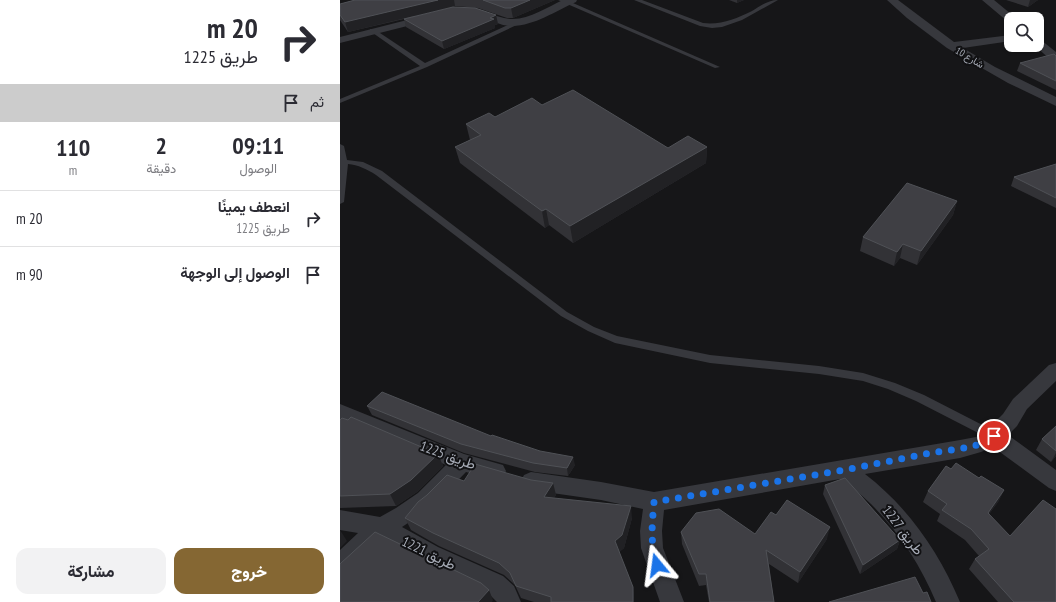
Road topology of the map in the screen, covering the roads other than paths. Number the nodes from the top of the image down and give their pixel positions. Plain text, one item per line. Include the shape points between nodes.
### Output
1 (637, 0) edge
2 (775, 0) edge
3 (892, 0) edge
4 (567, 1) edge
5 (993, 1) edge
6 (463, 11) edge
7 (1004, 12) edge
8 (440, 15) edge
9 (520, 22) junction
10 (340, 28) edge
11 (372, 30) junction
12 (345, 38) edge
13 (1004, 39) edge
14 (1056, 42) edge
15 (1044, 43) edge
16 (951, 46) junction
17 (1044, 47) edge
18 (1056, 58) edge
19 (425, 66) junction
20 (717, 67) dead end
21 (340, 101) edge
22 (1056, 102) edge
23 (340, 146) edge
24 (342, 163) edge
25 (340, 202) edge
26 (1056, 370) edge
27 (340, 412) edge
28 (994, 436) junction
29 (462, 462) junction
30 (844, 470) junction
31 (1056, 482) edge
32 (654, 502) junction
33 (340, 520) edge
34 (382, 527) junction
35 (340, 565) edge
36 (509, 602) edge
37 (672, 602) edge
38 (948, 602) edge

1 - 2 lane via 712,27 732,22
3 - 16 street, شارع 10
4 - 9 street
4 - 20 lane
5 - 7 street
6 - 9 street via 478,12 506,22
8 - 11 street
9 - 19 lane
10 - 12 street
11 - 12 street
11 - 19 lane
13 - 16 street
14 - 15 street
16 - 22 street, شارع 10 via 979,64
17 - 18 street
19 - 21 lane
23 - 24 lane
24 - 25 lane
24 - 28 lane via 360,165 379,173 564,314 591,329 615,339 710,359 863,377 920,398
26 - 28 street, طريق 1225 via 1020,404 1010,420
27 - 29 street, طريق 1225
28 - 30 street, طريق 1225 via 981,444 960,449
28 - 31 street
29 - 32 street, طريق 1225 via 535,482 601,491
29 - 34 street via 425,500 404,516
30 - 32 street, طريق 1225
30 - 38 street, طريق 1227 via 876,496 908,532 941,584
32 - 37 street via 652,548
33 - 34 street, طريق 1221
34 - 35 street
34 - 36 street, طريق 1221 via 430,554 496,584

